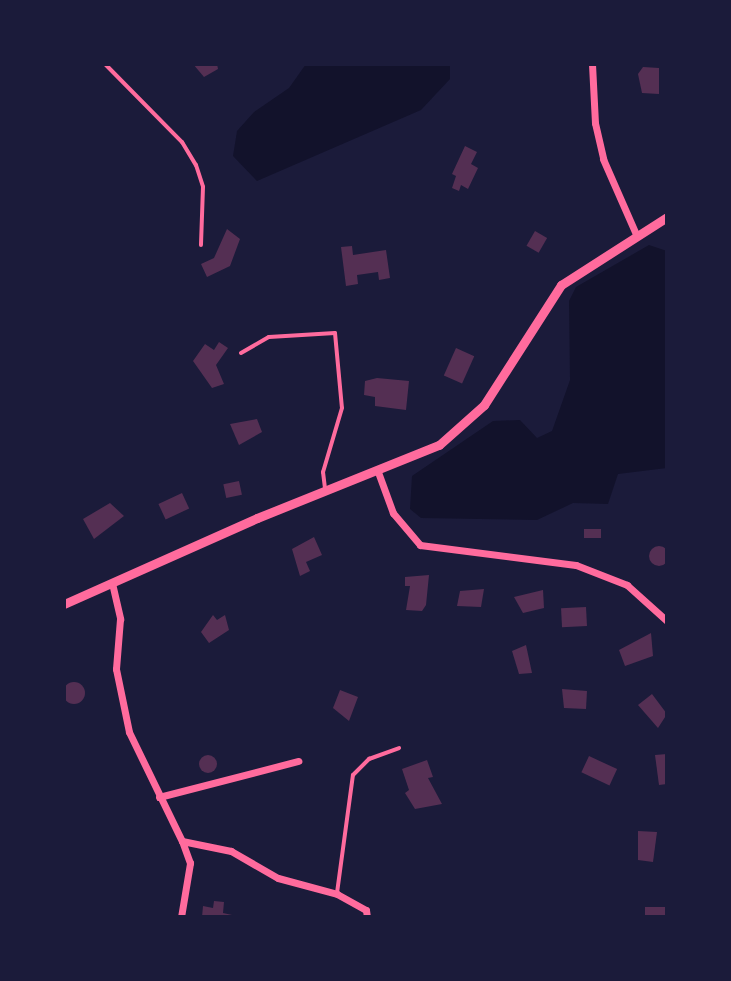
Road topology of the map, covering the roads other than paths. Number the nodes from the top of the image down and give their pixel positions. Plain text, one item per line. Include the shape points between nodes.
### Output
1 (105, 64) edge
2 (592, 64) edge
3 (667, 217) edge
4 (636, 234) junction
5 (201, 245) dead end
6 (241, 353) dead end
7 (378, 472) junction
8 (325, 491) junction
9 (112, 583) junction
10 (64, 604) edge
11 (667, 621) edge
12 (399, 748) dead end
13 (298, 761) dead end
14 (159, 797) junction
15 (182, 841) junction
16 (337, 894) junction
17 (181, 917) edge
18 (367, 917) edge

1 - 5 lane via 182,142 196,165 203,187
2 - 4 street via 603,159
3 - 4 street
4 - 7 street via 575,273 550,297 492,394 466,424 423,454
6 - 8 lane via 269,337 335,333 342,408 323,472
7 - 8 street
7 - 11 street via 393,513 420,545 576,565 627,585
8 - 9 street
9 - 10 street
9 - 14 street via 120,619 116,669 129,732
12 - 16 lane via 369,759 353,775
13 - 14 street
14 - 15 street
15 - 16 street via 231,851 278,878
15 - 17 street via 190,863
16 - 18 street via 366,910

